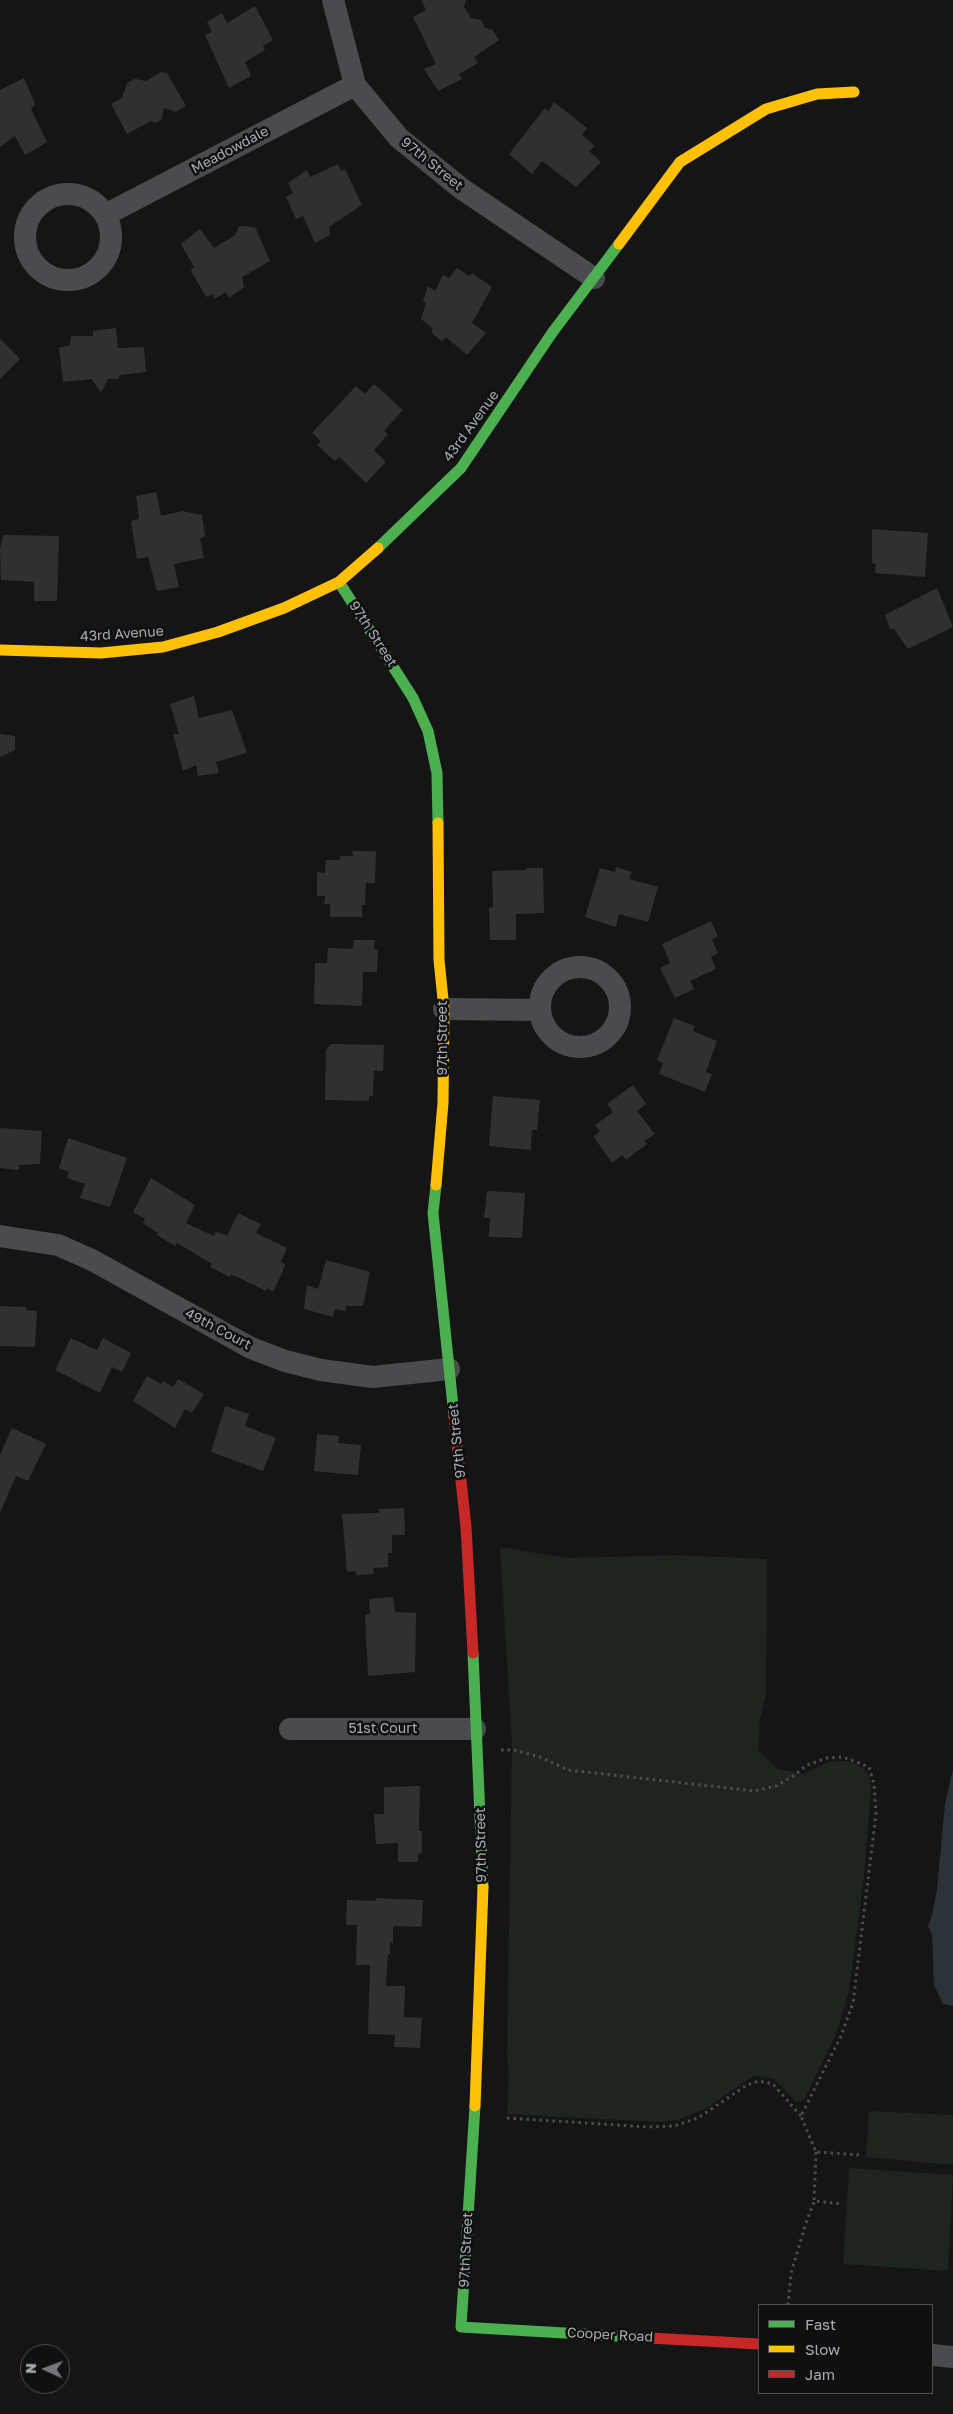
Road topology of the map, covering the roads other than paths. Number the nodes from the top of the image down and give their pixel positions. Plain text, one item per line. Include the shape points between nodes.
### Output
1 (333, 0) edge
2 (355, 85) junction
3 (854, 92) dead end
4 (106, 215) dead end
5 (594, 278) junction
6 (338, 582) junction
7 (0, 650) edge
8 (444, 1009) junction
9 (540, 1010) dead end
10 (0, 1236) edge
11 (449, 1369) junction
12 (290, 1729) dead end
13 (476, 1729) junction
14 (462, 2327) joint
15 (758, 2344) edge
16 (933, 2355) edge
17 (953, 2357) edge

1 - 2 street, 97th Street
2 - 4 street, Meadowdale
2 - 5 street, 97th Street via 399,138 462,189
3 - 5 street, 43rd Avenue via 817,94 766,109 680,162
5 - 6 street, 43rd Avenue via 552,333 461,468 385,542
6 - 7 street, 43rd Avenue via 237,626 163,647 101,653
6 - 8 street, 97th Street via 409,691 428,731 437,773 439,960
8 - 9 street
8 - 11 street, 97th Street via 443,1103 433,1213
10 - 11 street, 49th Court via 58,1245 92,1260 251,1348 285,1361 373,1377
11 - 13 street, 97th Street via 466,1527
12 - 13 street, 51st Court
13 - 14 street, 97th Street via 483,1910 478,2066
14 - 15 street, Cooper Road
16 - 17 street

